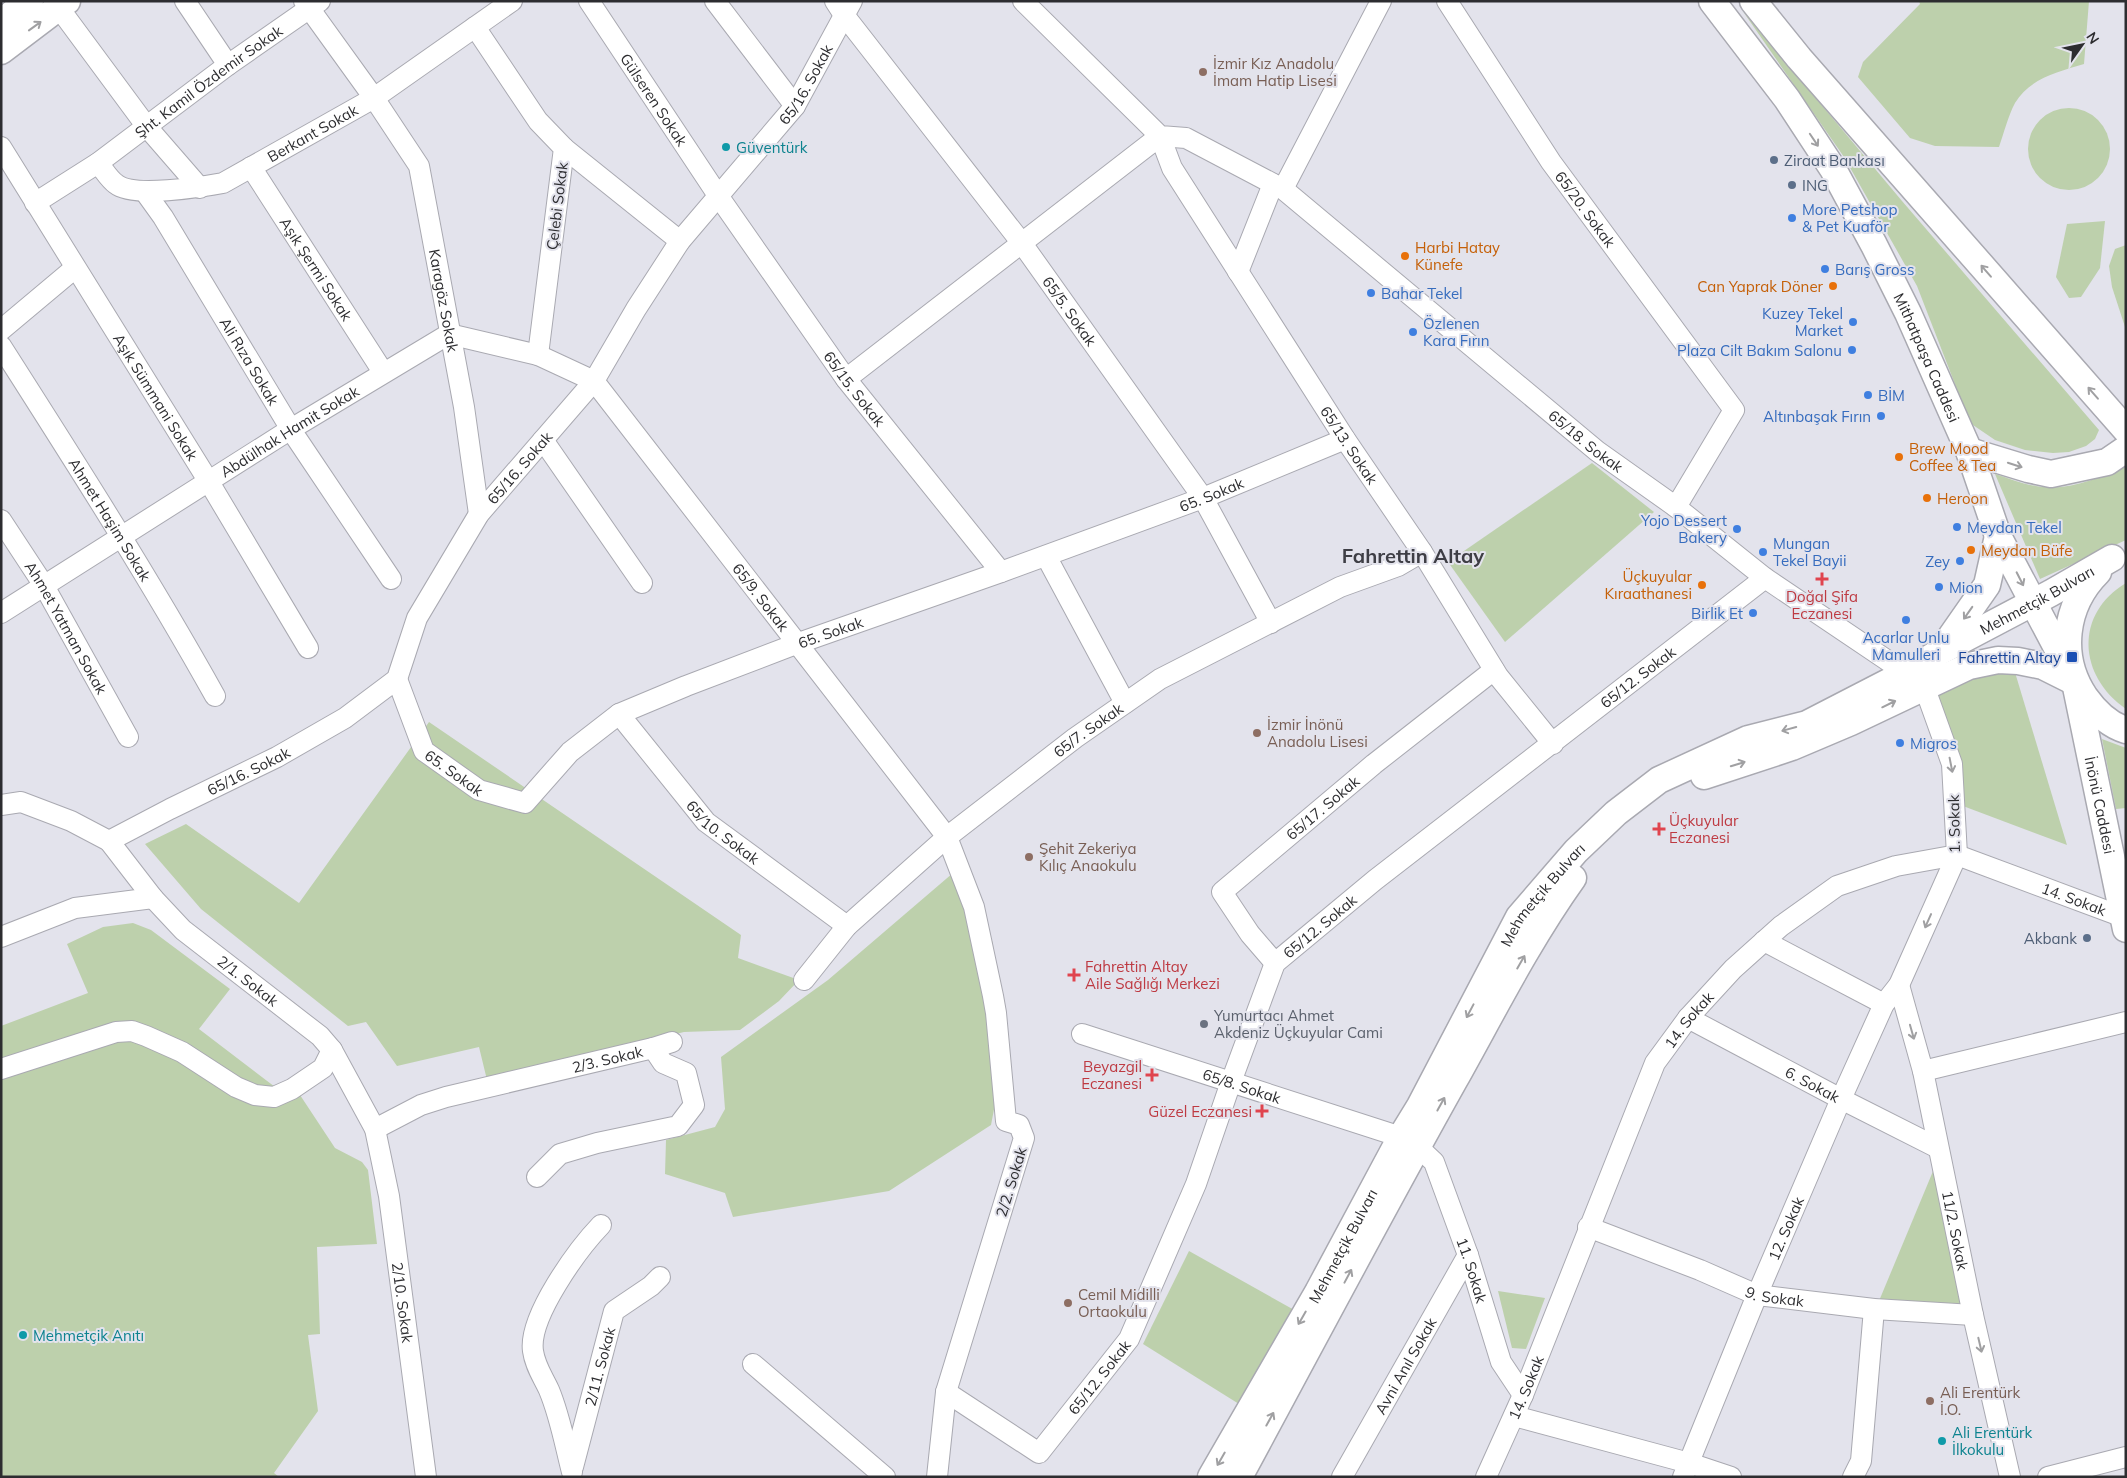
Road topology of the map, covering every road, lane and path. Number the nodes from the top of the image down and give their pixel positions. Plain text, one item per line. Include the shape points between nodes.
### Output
1 (29, 1) edge
2 (184, 1) edge
3 (512, 1) edge
4 (589, 1) edge
5 (715, 1) edge
6 (1023, 1) edge
7 (1381, 1) edge
8 (1446, 1) edge
9 (1696, 1) edge
10 (1712, 1) edge
11 (1753, 1) edge
12 (1769, 1) edge
13 (311, 4) edge
14 (63, 5) edge
15 (844, 6) edge
16 (1, 24) edge
17 (475, 27) junction
18 (1, 51) edge
19 (228, 65) junction
20 (374, 98) junction
21 (1787, 99) junction
22 (795, 106) junction
23 (147, 126) junction
24 (1160, 136) junction
25 (1, 148) edge
26 (564, 148) junction
27 (1883, 154) junction
28 (98, 163) junction
29 (250, 167) junction
30 (1278, 187) junction
31 (200, 188) junction
32 (145, 192) junction
33 (719, 197) junction
34 (35, 203) junction
35 (680, 241) junction
36 (1022, 242) junction
37 (75, 268) junction
38 (1238, 272) junction
39 (1, 330) edge
40 (449, 334) junction
41 (1, 346) edge
42 (538, 355) junction
43 (383, 372) junction
44 (846, 379) junction
45 (594, 381) junction
46 (291, 429) junction
47 (2126, 430) edge
48 (1345, 439) junction
49 (543, 440) junction
50 (2126, 449) edge
51 (1969, 451) junction
52 (209, 482) junction
53 (1203, 498) junction
54 (1676, 507) junction
55 (479, 514) junction
56 (1, 520) edge
57 (121, 536) junction
58 (1998, 536) junction
59 (1422, 552) junction
60 (2119, 554) edge
61 (1046, 556) junction
62 (1001, 572) junction
63 (1765, 578) junction
64 (392, 579) dead end
65 (642, 583) dead end
66 (43, 584) junction
67 (2033, 603) junction
68 (1, 613) edge
69 (1271, 623) junction
70 (796, 644) junction
71 (308, 648) dead end
72 (1941, 651) junction
73 (1494, 670) junction
74 (397, 679) junction
75 (1915, 679) junction
76 (2075, 682) junction
77 (215, 696) dead end
78 (1125, 703) junction
79 (619, 714) junction
80 (2126, 730) edge
81 (128, 737) dead end
82 (1553, 744) junction
83 (1, 805) edge
84 (948, 837) junction
85 (110, 841) junction
86 (1957, 855) junction
87 (153, 898) junction
88 (2124, 923) edge
89 (847, 926) junction
90 (1, 937) edge
91 (1764, 941) junction
92 (1275, 963) junction
93 (804, 980) dead end
94 (1899, 985) junction
95 (1884, 1004) junction
96 (1688, 1018) junction
97 (2126, 1022) edge
98 (1082, 1034) dead end
99 (672, 1042) dead end
100 (653, 1048) junction
101 (332, 1050) junction
102 (1, 1069) edge
103 (1923, 1071) junction
104 (1231, 1082) junction
105 (1841, 1099) junction
106 (374, 1129) junction
107 (1409, 1142) junction
108 (1938, 1148) junction
109 (537, 1178) dead end
110 (601, 1225) dead end
111 (1588, 1227) junction
112 (1468, 1256) junction
113 (660, 1277) dead end
114 (1757, 1295) junction
115 (1874, 1308) junction
116 (1972, 1315) junction
117 (753, 1364) dead end
118 (946, 1392) junction
119 (1523, 1395) junction
120 (1514, 1416) junction
121 (2126, 1457) edge
122 (1686, 1470) edge
123 (572, 1474) edge
124 (426, 1477) edge
125 (885, 1477) edge
126 (937, 1477) edge
127 (1211, 1477) edge
128 (1239, 1477) edge
129 (1342, 1477) edge
130 (1486, 1477) edge
131 (1731, 1477) edge
132 (1853, 1477) edge
133 (2010, 1477) edge
134 (2048, 1477) edge

1 - 16 highway
2 - 19 street
3 - 17 street, Berkant Sokak
4 - 33 street, Gülseren Sokak
5 - 22 street
6 - 24 street, 65/13. Sokak
7 - 30 street
8 - 54 street, 65/20. Sokak via 1551,162 1734,410
9 - 21 main road
10 - 21 main road, Mithatpaşa Caddesi
11 - 27 main road
12 - 27 main road
13 - 19 street, Şht. Kamil Özdemir Sokak
13 - 20 street, Karagöz Sokak
18 -> 14 main road
14 - 23 street
15 - 22 street, 65/16. Sokak
15 - 36 street, 65/5. Sokak
17 - 20 street, Berkant Sokak
17 - 26 street, Çelebi Sokak via 538,121
19 - 23 street, Şht. Kamil Özdemir Sokak
20 - 29 street, Berkant Sokak
20 - 40 street, Karagöz Sokak via 419,166
21 -> 51 main road, Mithatpaşa Caddesi via 1833,169 1874,245
22 - 33 street, 65/16. Sokak
23 - 28 street, Şht. Kamil Özdemir Sokak
23 - 31 street
24 - 30 street via 1186,138
24 - 36 street
24 - 38 street, 65/13. Sokak via 1172,168
25 - 34 street, Aşık Sümmani Sokak
26 - 35 street
26 - 42 street, Çelebi Sokak
47 -> 27 main road
28 - 32 street, Berkant Sokak via 116,185
28 - 34 street, Şht. Kamil Özdemir Sokak
29 - 31 street, Berkant Sokak via 223,183
29 - 43 street, Aşık Şermi Sokak
30 - 38 street
30 - 54 street, 65/18. Sokak via 1597,451
31 - 32 street, Berkant Sokak
32 - 46 street, Ali Rıza Sokak via 164,217
33 - 35 street, 65/16. Sokak
33 - 44 street, 65/15. Sokak
34 - 37 street, Aşık Sümmani Sokak
35 - 45 street, 65/16. Sokak
36 - 44 street
36 - 53 street, 65/5. Sokak
37 - 39 street
37 - 52 street, Aşık Sümmani Sokak
38 - 48 street, 65/13. Sokak
40 - 42 street
40 - 43 street, Abdülhak Hamit Sokak
40 - 55 street, Karagöz Sokak via 464,406
41 - 57 street, Ahmet Haşim Sokak
42 - 45 street
43 - 46 street, Abdülhak Hamit Sokak
44 - 62 street, 65/15. Sokak
45 - 49 street, 65/16. Sokak
45 - 70 street, 65/9. Sokak
46 - 52 street, Abdülhak Hamit Sokak
46 - 64 street, Ali Rıza Sokak
48 - 53 street, 65. Sokak
48 - 59 street, 65/13. Sokak
49 - 55 street, 65/16. Sokak
49 - 65 street
51 -> 50 main road via 2051,474 2107,462
51 - 58 main road, Mithatpaşa Caddesi
52 - 57 street, Abdülhak Hamit Sokak
52 - 71 street, Aşık Sümmani Sokak
53 - 61 street, 65. Sokak
53 - 69 street, 65/5. Sokak
54 - 63 street, 65/18. Sokak
55 - 74 street, 65/16. Sokak via 417,618
56 - 66 street, Ahmet Yatman Sokak
57 - 66 street, Abdülhak Hamit Sokak
57 - 77 street, Ahmet Haşim Sokak
58 -> 67 main road, Mithatpaşa Caddesi
58 -> 72 main road via 1987,585
59 - 69 street, 65/7. Sokak via 1398,566 1340,587
59 - 73 street, 65/13. Sokak
60 - 67 main road, Mehmetçik Bulvarı
60 - 76 main road via 2092,578 2076,601 2068,628 2068,656
61 - 62 street, 65. Sokak
61 - 78 street
62 - 70 street, 65. Sokak
63 - 75 street, 65/18. Sokak
63 - 82 street, 65/12. Sokak
66 - 68 street, Abdülhak Hamit Sokak
66 - 81 street, Ahmet Yatman Sokak
67 - 72 main road, Mehmetçik Bulvarı
67 - 76 main road, Mithatpaşa Caddesi
69 - 78 street, 65/7. Sokak via 1160,678
70 - 79 street, 65. Sokak
70 - 84 street, 65/9. Sokak
72 - 75 main road, Mehmetçik Bulvarı
73 - 82 street, 65/13. Sokak
73 - 92 street, 65/17. Sokak via 1374,764 1222,892 1250,934
74 - 79 street, 65. Sokak via 424,751 479,790 525,803 570,752
74 - 85 street, 65/16. Sokak via 345,718 277,757
75 - 76 main road, Mehmetçik Bulvarı via 1998,660 2042,666
75 -> 86 street, 1. Sokak via 1952,764
75 - 107 main road, Mehmetçik Bulvarı via 1852,722 1792,747 1707,774 1649,807 1580,869 1552,906
76 - 80 main road via 2093,708 2116,727
76 - 88 main road, İnönü Caddesi
78 - 84 street, 65/7. Sokak
79 - 89 street, 65/10. Sokak via 706,822
82 - 92 street, 65/12. Sokak via 1375,880
83 - 85 street via 21,802 71,821
84 - 89 street, 65/7. Sokak
84 - 118 street, 2/2. Sokak via 974,907 993,996 1006,1121 1019,1125 1024,1138
85 - 87 street, 2/1. Sokak
86 - 88 street, 14. Sokak
86 - 91 street, 14. Sokak via 1896,866 1837,886
86 -> 94 street, 1. Sokak
87 - 90 street via 75,908
87 - 101 street, 2/1. Sokak via 183,930 320,1036
89 - 93 street, 65/7. Sokak
91 - 95 street
91 - 96 street, 14. Sokak
92 - 104 street, 65/12. Sokak
94 - 95 street, 12. Sokak
94 -> 103 street, 11/2. Sokak
95 - 105 street, 12. Sokak
96 - 105 street, 6. Sokak
96 - 111 street, 14. Sokak via 1655,1063
97 - 103 street
98 - 104 street, 65/8. Sokak
99 - 100 street
100 - 106 street, 2/3. Sokak via 446,1097 420,1105
100 - 109 street, 2/3. Sokak via 663,1063 686,1072 694,1105 678,1126 560,1154
101 - 102 street via 323,1068 274,1097 255,1095 236,1087 182,1052 132,1031 116,1032
101 - 106 street, 2/1. Sokak
103 - 108 street, 11/2. Sokak
104 - 107 street, 65/8. Sokak
104 - 118 street, 65/12. Sokak via 1196,1184 1129,1339 1039,1453
105 - 108 street, 6. Sokak
105 - 114 street, 12. Sokak
106 - 124 street, 2/10. Sokak via 390,1196
107 - 112 street, 11. Sokak via 1434,1162
107 -> 127 main road, Mehmetçik Bulvarı
128 -> 107 main road, Mehmetçik Bulvarı
108 - 116 street, 11/2. Sokak
110 - 123 street via 573,1259 552,1293 538,1319 533,1349 536,1366 561,1425
111 - 114 street, 9. Sokak
111 - 119 street, 14. Sokak
112 - 119 street, 11. Sokak via 1501,1362
112 - 129 street, Avni Anıl Sokak
113 - 123 street, 2/11. Sokak via 614,1311
114 - 115 street, 9. Sokak
114 - 122 street, 12. Sokak
115 - 116 street, 9. Sokak
115 - 132 street via 1861,1461
116 -> 133 street, 11/2. Sokak
117 - 125 street
118 - 126 street, 2/2. Sokak
119 - 120 street, 14. Sokak
120 - 122 street
120 - 130 street, 14. Sokak
121 - 134 street
122 - 131 street

